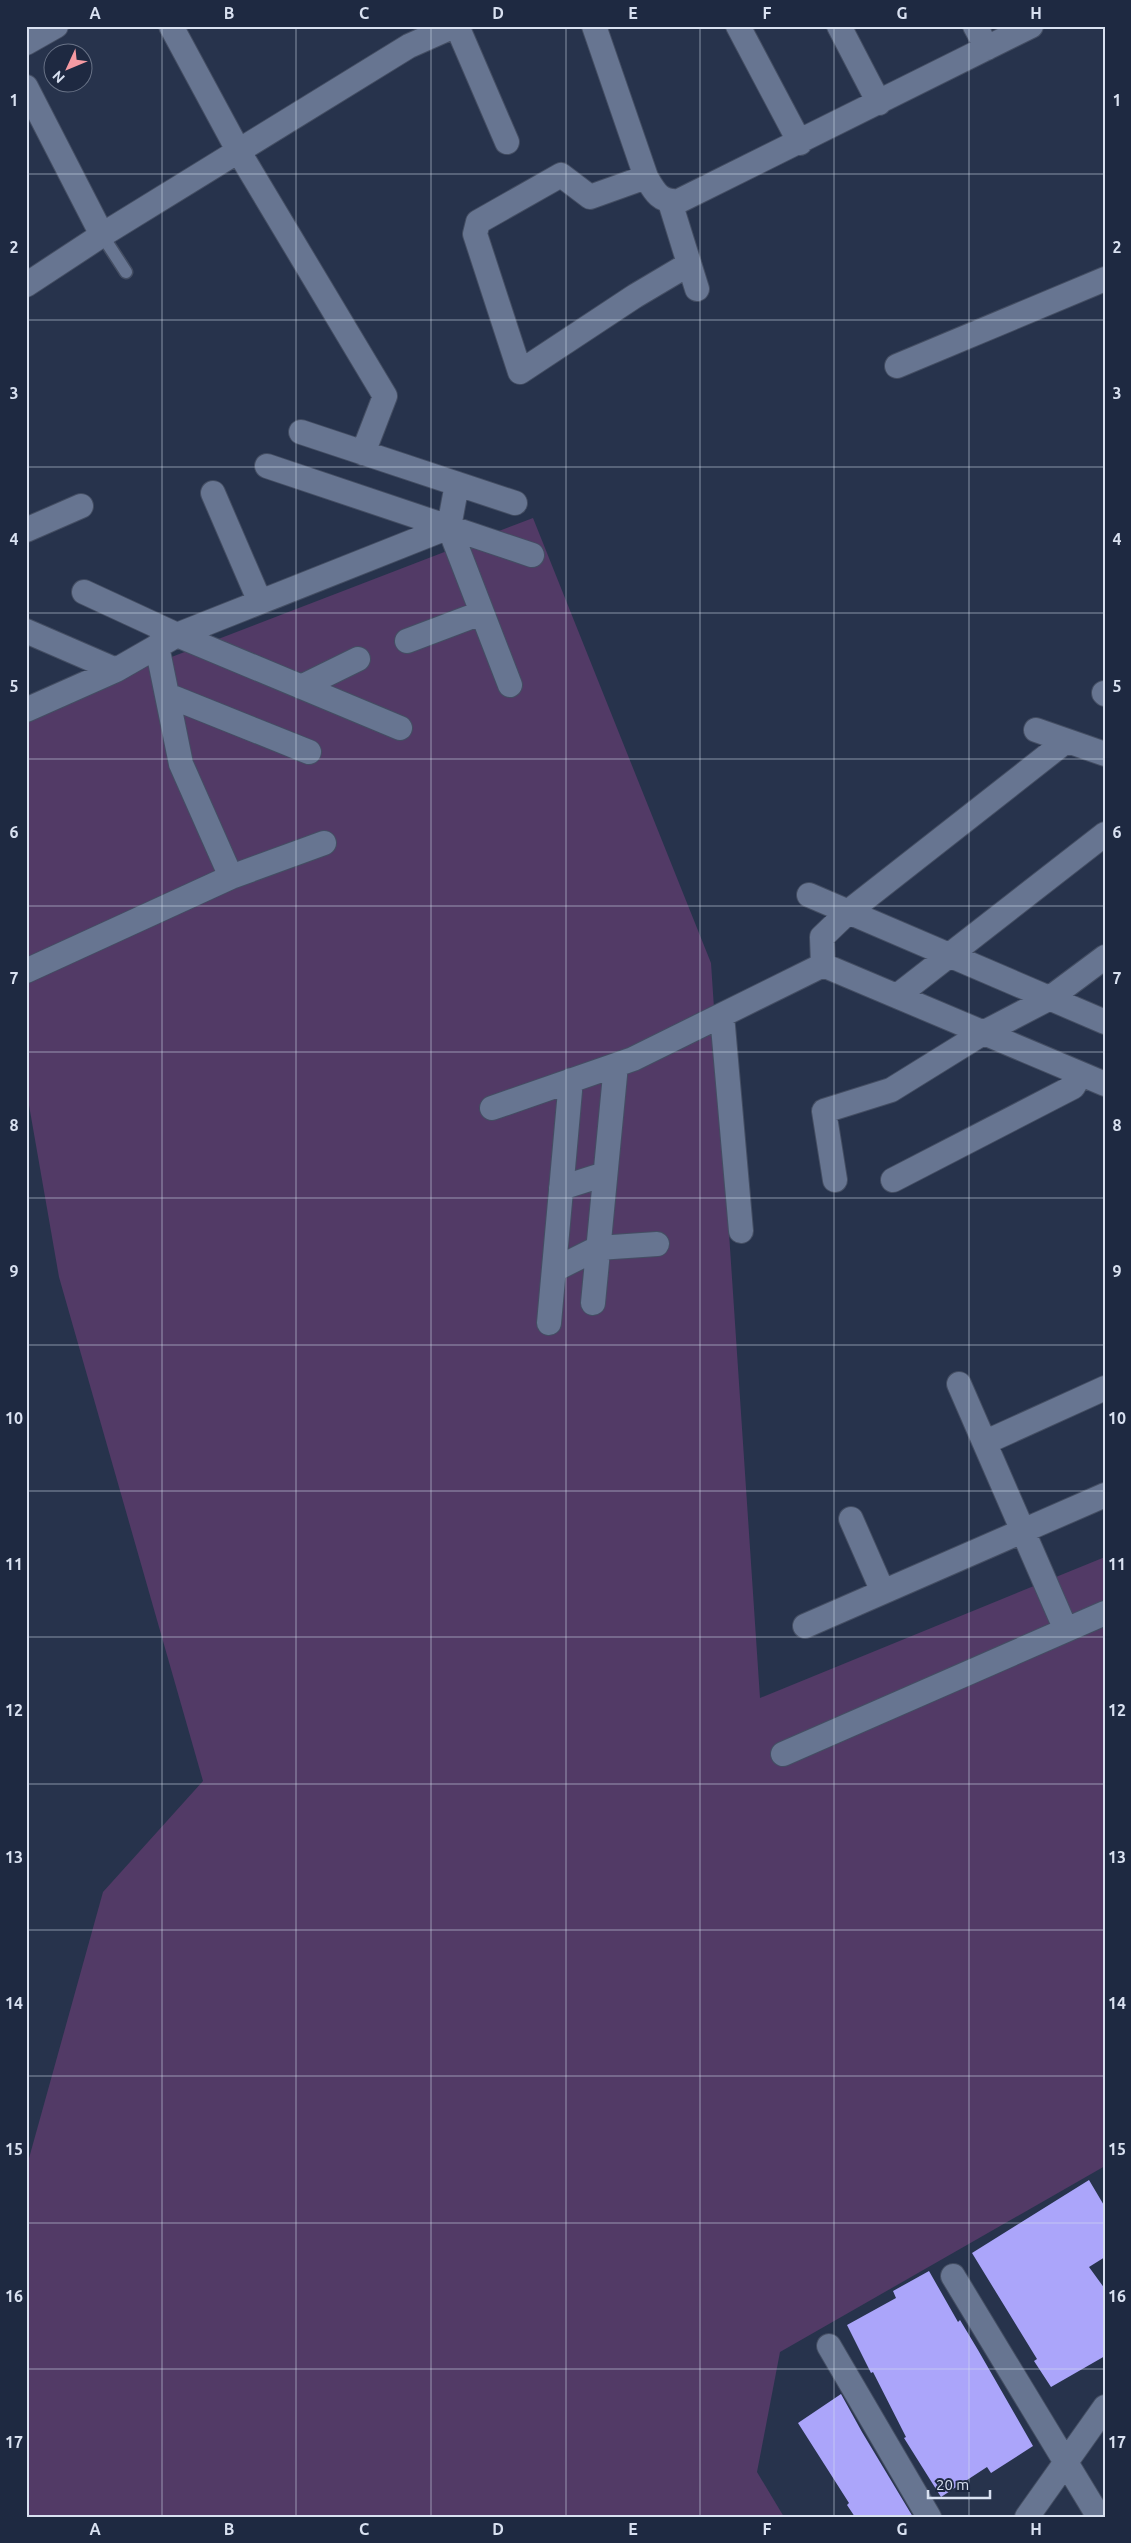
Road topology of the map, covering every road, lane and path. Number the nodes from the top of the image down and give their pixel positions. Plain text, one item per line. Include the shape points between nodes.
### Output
1 (56, 26) edge
2 (171, 26) edge
3 (454, 26) edge
4 (457, 26) edge
5 (594, 26) edge
6 (738, 26) edge
7 (839, 26) edge
8 (975, 26) edge
9 (1031, 26) edge
10 (26, 43) edge
11 (987, 48) junction
12 (26, 87) edge
13 (879, 103) junction
14 (507, 142) dead end
15 (800, 143) junction
16 (239, 152) junction
17 (646, 177) junction
18 (670, 202) junction
19 (102, 235) junction
20 (689, 264) junction
21 (126, 272) dead end
22 (1105, 279) edge
23 (26, 285) edge
24 (697, 288) dead end
25 (896, 366) dead end
26 (301, 432) dead end
27 (363, 452) junction
28 (267, 466) dead end
29 (457, 484) junction
30 (213, 493) dead end
31 (515, 503) dead end
32 (81, 506) dead end
33 (449, 527) junction
34 (26, 530) edge
35 (532, 555) dead end
36 (84, 592) dead end
37 (260, 602) junction
38 (482, 613) junction
39 (26, 631) edge
40 (167, 640) junction
41 (407, 641) dead end
42 (358, 659) dead end
43 (116, 670) junction
44 (510, 685) dead end
45 (301, 687) junction
46 (167, 695) junction
47 (26, 710) edge
48 (400, 728) dead end
49 (1036, 730) dead end
50 (1066, 740) junction
51 (309, 752) dead end
52 (1105, 754) edge
53 (1105, 834) edge
54 (324, 843) dead end
55 (231, 877) junction
56 (809, 895) dead end
57 (848, 912) junction
58 (949, 955) junction
59 (1105, 957) edge
60 (823, 965) junction
61 (26, 972) edge
62 (897, 996) junction
63 (1050, 998) junction
64 (722, 1015) junction
65 (1105, 1022) edge
66 (983, 1033) junction
67 (616, 1065) junction
68 (1081, 1074) junction
69 (571, 1080) junction
70 (1105, 1084) edge
71 (492, 1108) dead end
72 (606, 1174) junction
73 (835, 1180) dead end
74 (893, 1180) dead end
75 (561, 1188) junction
76 (741, 1231) dead end
77 (657, 1244) dead end
78 (598, 1248) junction
79 (554, 1270) junction
80 (593, 1303) dead end
81 (549, 1323) dead end
82 (960, 1384) dead end
83 (1105, 1388) edge
84 (986, 1442) junction
85 (1105, 1495) edge
86 (851, 1519) dead end
87 (1022, 1531) junction
88 (883, 1592) junction
89 (1105, 1613) edge
90 (805, 1626) dead end
91 (1066, 1630) junction
92 (783, 1754) dead end
93 (953, 2276) dead end
94 (829, 2346) dead end
95 (1105, 2407) edge
96 (1067, 2462) junction
97 (1105, 2487) edge
98 (1091, 2513) edge
99 (929, 2517) edge
100 (1027, 2517) edge

1 - 10 street
2 - 16 street
3 - 16 street via 409,46
4 - 14 street
5 - 17 street
6 - 15 street
7 - 13 street
8 - 11 street
9 - 11 street
11 - 13 street
12 - 19 street
13 - 15 street
15 - 18 street via 679,201
16 - 19 street
16 - 27 street via 385,396
17 - 18 street via 655,194
17 - 20 street via 590,197 561,176 478,222 474,234 520,372
18 - 20 street
19 - 21 lane
19 - 23 street
20 - 24 street
22 - 25 street
26 - 27 street
27 - 29 street
28 - 33 street
29 - 31 street
29 - 33 street
30 - 37 street
32 - 34 street
33 - 35 street
33 - 37 street
33 - 38 street
36 - 40 street
37 - 40 street
38 - 41 street
38 - 44 street
39 - 43 street
40 - 43 street
40 - 45 street
40 - 46 street
42 - 45 street
43 - 47 street
45 - 48 street
46 - 51 street
46 - 55 street via 181,764
49 - 50 street
50 - 52 street
50 - 57 street
53 - 58 street
54 - 55 street
55 - 61 street
56 - 57 street
57 - 58 street
57 - 60 street via 822,937
58 - 62 street
58 - 63 street
59 - 63 street
60 - 62 street
60 - 64 street
62 - 66 street
63 - 65 street
63 - 66 street
64 - 67 street
64 - 76 street
66 - 68 street
66 - 73 street via 891,1090 824,1111
67 - 69 street
67 - 72 street
68 - 70 street
68 - 74 street via 1073,1087
69 - 71 street
69 - 75 street
72 - 75 street
72 - 78 street
75 - 79 street
77 - 78 street
78 - 79 street
78 - 80 street
79 - 81 street
82 - 84 street
83 - 84 street
84 - 87 street
85 - 87 street
86 - 88 street
87 - 88 street
87 - 91 street
88 - 90 street
89 - 91 street
91 - 92 street
93 - 96 street
94 - 99 street
95 - 96 street
96 - 98 street
96 - 100 street
97 - 98 street

